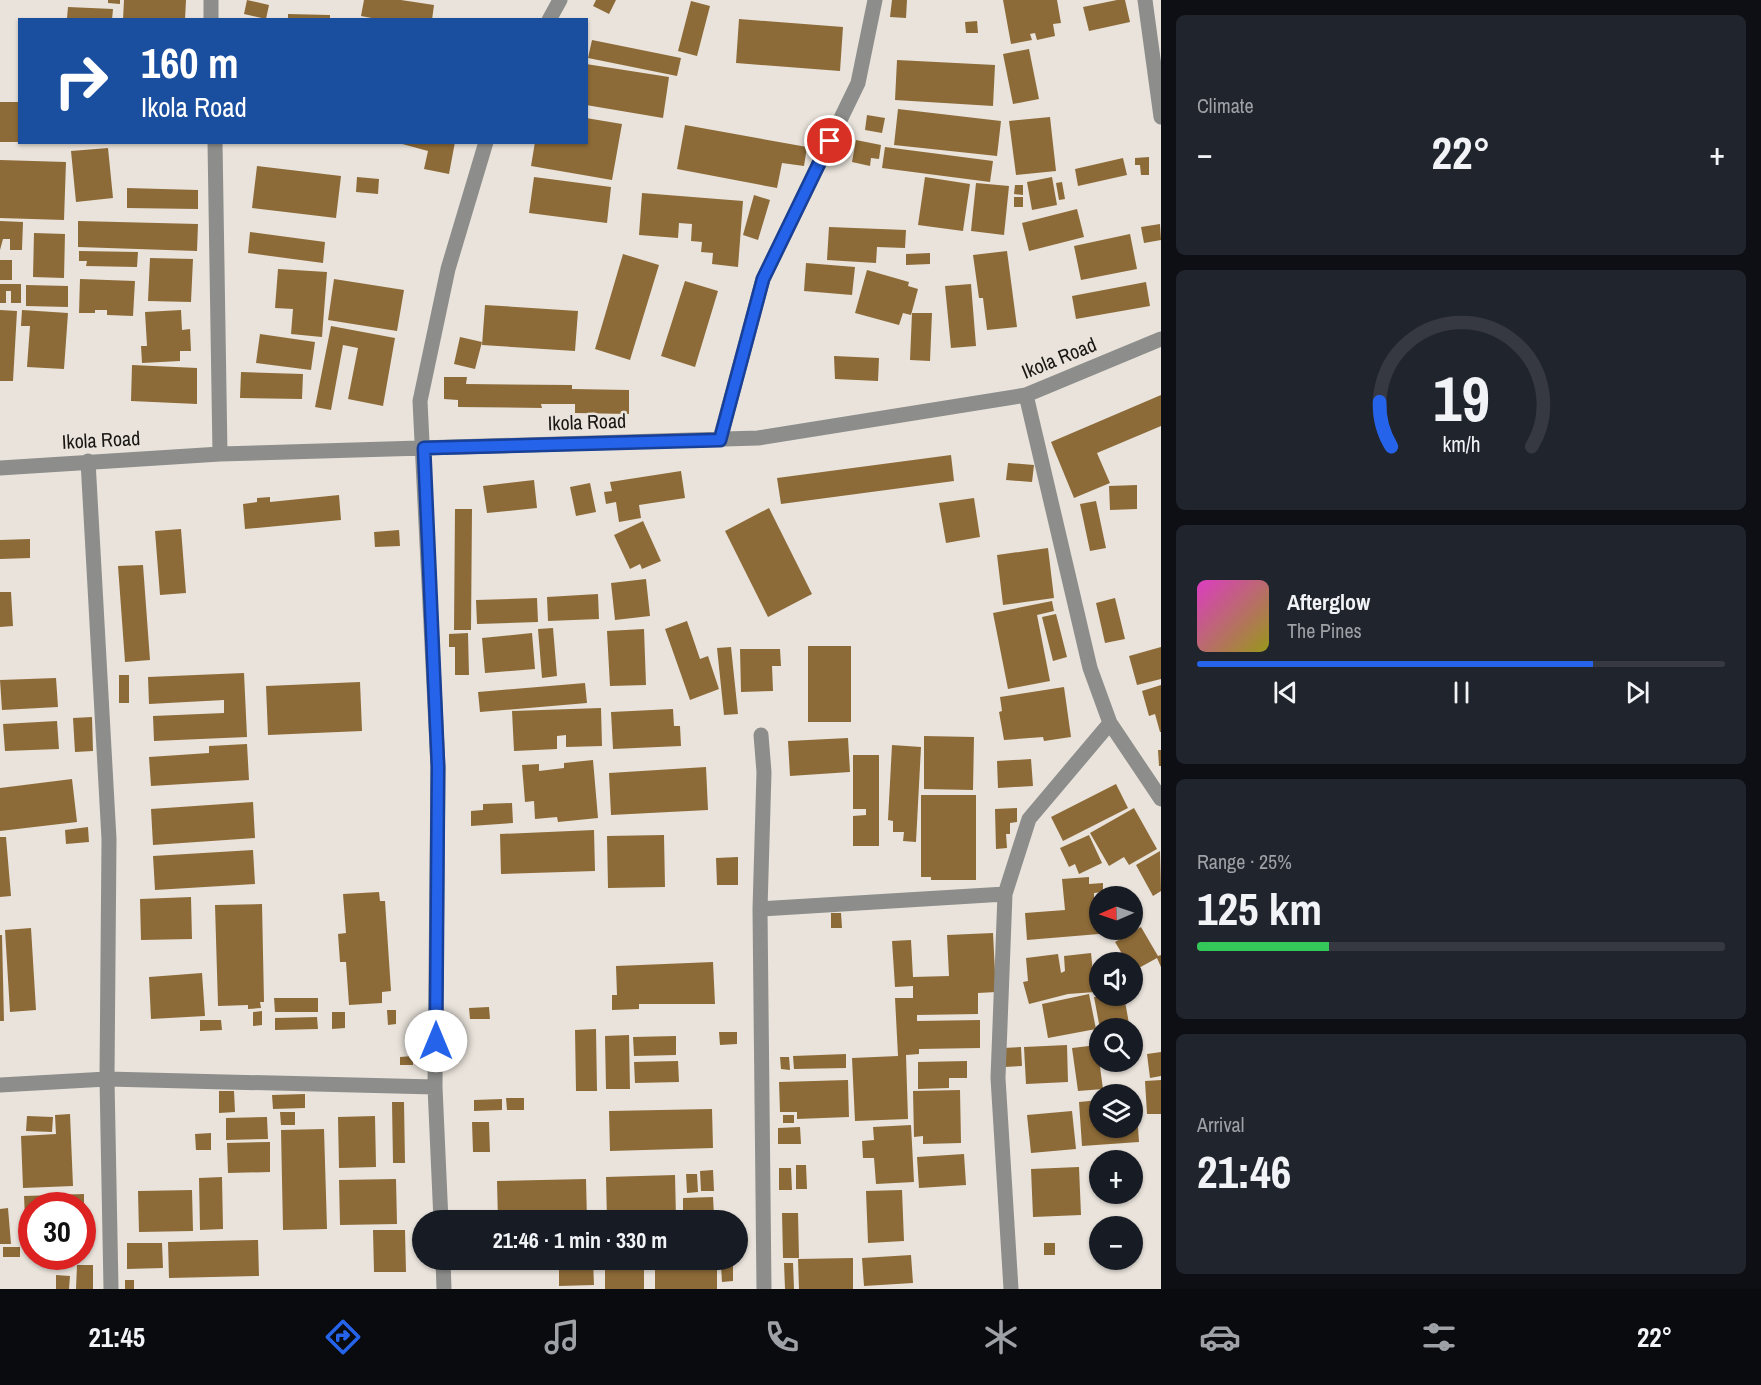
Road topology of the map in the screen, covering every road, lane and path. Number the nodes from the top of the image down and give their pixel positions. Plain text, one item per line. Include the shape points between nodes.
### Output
1 (211, 0) edge
2 (560, 0) edge
3 (875, 0) edge
4 (1146, 0) edge
5 (211, 18) edge
6 (550, 18) edge
7 (1161, 117) edge
8 (215, 144) edge
9 (485, 144) edge
10 (1161, 339) edge
11 (1026, 395) junction
12 (720, 440) junction
13 (424, 448) junction
14 (220, 454) junction
15 (88, 462) junction
16 (0, 468) edge
17 (1110, 723) junction
18 (761, 735) dead end
19 (1161, 799) edge
20 (1005, 894) junction
21 (760, 909) junction
22 (107, 1079) junction
23 (0, 1085) edge
24 (435, 1087) junction
25 (441, 1210) edge
26 (443, 1270) edge
27 (111, 1289) edge
28 (444, 1289) edge
29 (764, 1289) edge
30 (1011, 1289) edge

1 - 5 street
2 - 6 street
3 - 12 street via 858,82 763,279
4 - 7 street
8 - 14 street
9 - 13 street via 448,269 420,401
10 - 11 street, Ikola Road
11 - 12 street, Ikola Road via 758,438
11 - 17 street via 1090,668
12 - 13 street, Ikola Road
13 - 14 street, Ikola Road
13 - 24 street via 438,767
14 - 15 street, Ikola Road
15 - 16 street, Ikola Road
15 - 22 street via 109,839
17 - 19 street
17 - 20 street via 1029,819
18 - 21 street via 764,772
20 - 21 street
20 - 30 street via 998,1078
21 - 29 street
22 - 23 street
22 - 24 street
22 - 27 street
24 - 25 street
26 - 28 street

